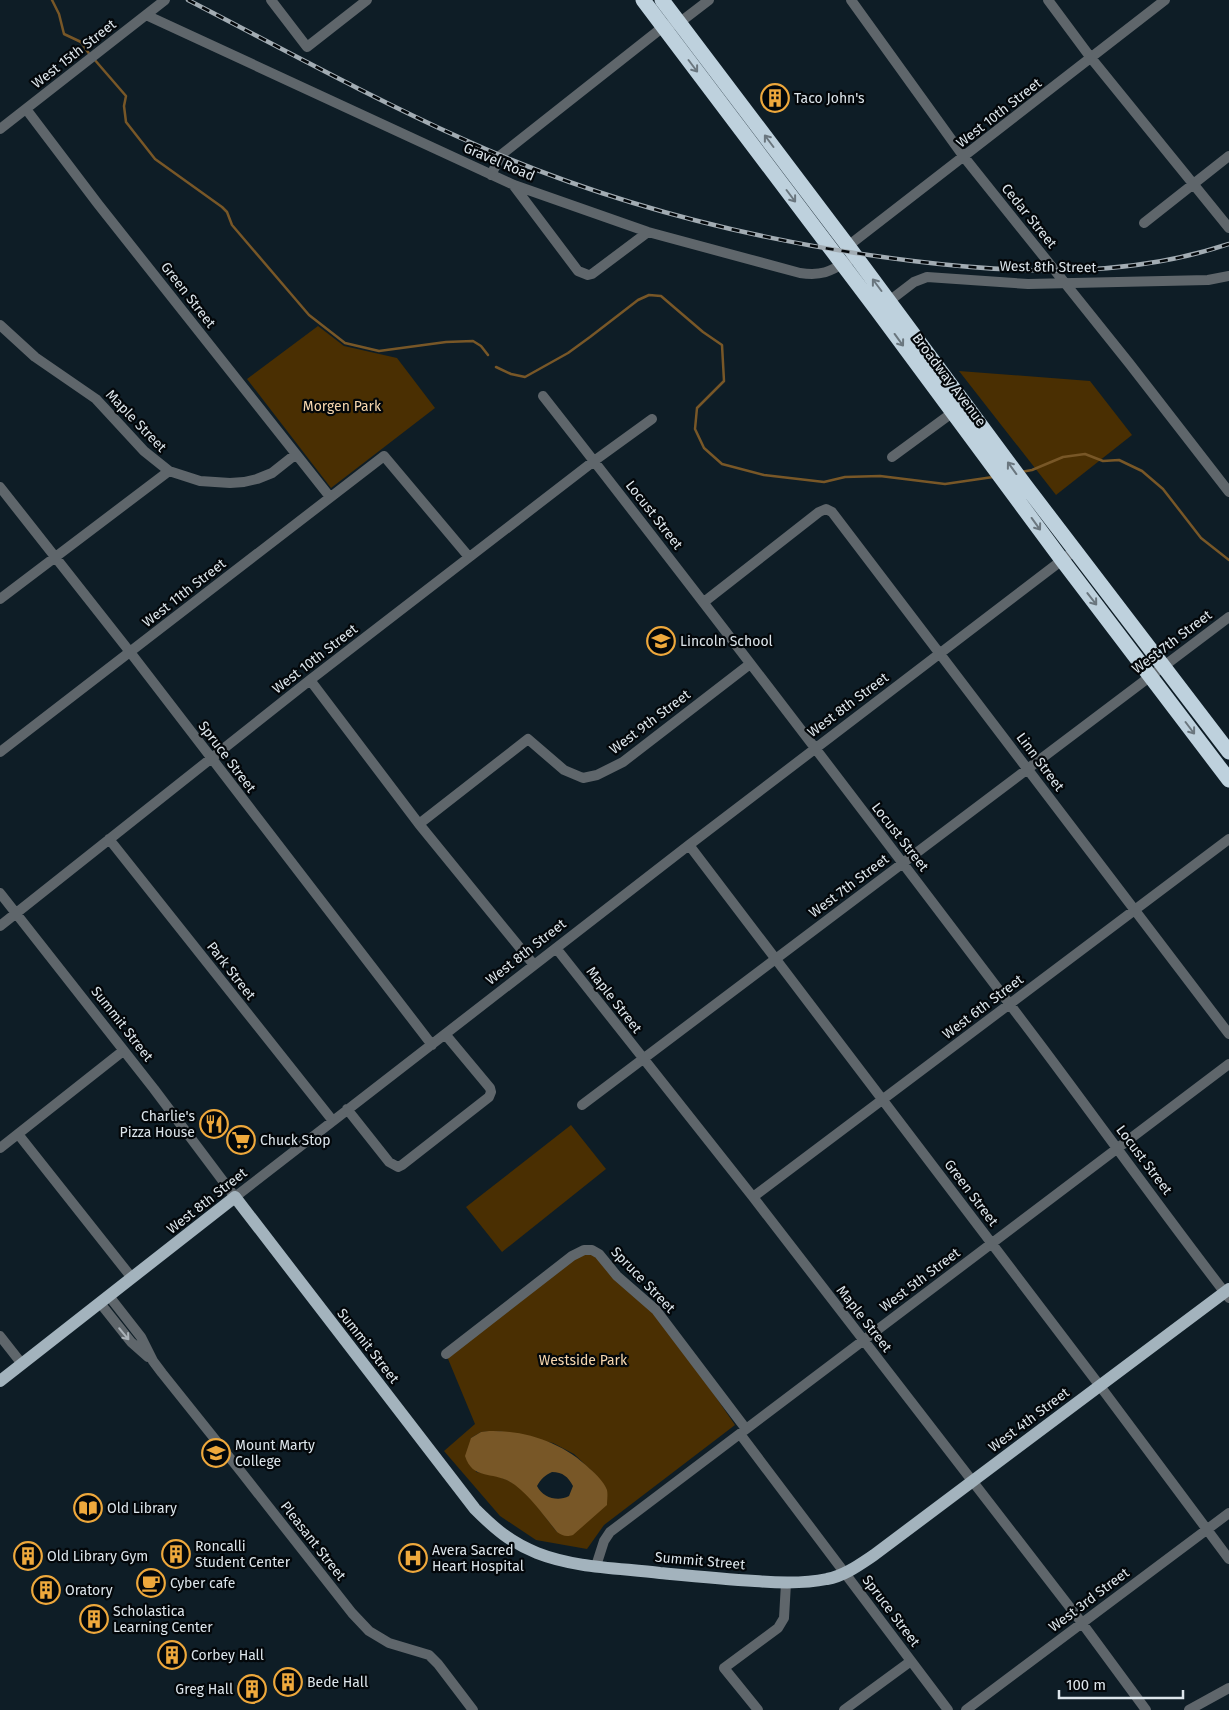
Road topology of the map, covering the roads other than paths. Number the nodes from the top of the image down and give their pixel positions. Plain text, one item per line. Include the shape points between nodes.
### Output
1 (165, 0) edge
2 (271, 0) edge
3 (367, 0) edge
4 (643, 0) edge
5 (662, 0) edge
6 (708, 0) edge
7 (851, 0) edge
8 (1048, 0) edge
9 (1165, 0) edge
10 (146, 15) junction
11 (680, 23) junction
12 (664, 27) junction
13 (1091, 58) junction
14 (26, 109) junction
15 (0, 129) edge
16 (1229, 156) edge
17 (964, 157) junction
18 (490, 175) junction
19 (1194, 184) junction
20 (514, 186) junction
21 (1144, 223) dead end
22 (1229, 228) edge
23 (648, 232) junction
24 (849, 256) junction
25 (1229, 276) edge
26 (1065, 284) junction
27 (883, 306) junction
28 (0, 325) edge
29 (544, 396) dead end
30 (959, 408) junction
31 (652, 419) dead end
32 (296, 454) junction
33 (892, 457) dead end
34 (594, 460) junction
35 (169, 471) junction
36 (0, 487) edge
37 (1229, 492) edge
38 (330, 497) junction
39 (1074, 551) junction
40 (56, 556) junction
41 (469, 557) junction
42 (1062, 560) junction
43 (0, 600) edge
44 (704, 602) junction
45 (1229, 617) edge
46 (130, 652) junction
47 (940, 654) junction
48 (750, 664) junction
49 (1163, 666) junction
50 (1151, 675) junction
51 (310, 680) junction
52 (815, 749) junction
53 (0, 752) edge
54 (1229, 752) edge
55 (210, 758) junction
56 (1028, 768) junction
57 (1229, 780) edge
58 (419, 824) junction
59 (109, 839) junction
60 (1229, 839) edge
61 (688, 845) junction
62 (903, 863) junction
63 (0, 893) edge
64 (1135, 910) junction
65 (16, 914) junction
66 (0, 926) edge
67 (556, 948) junction
68 (776, 958) junction
69 (534, 965) junction
70 (1010, 1004) junction
71 (445, 1034) junction
72 (1229, 1034) edge
73 (432, 1045) junction
74 (123, 1051) junction
75 (642, 1058) junction
76 (1229, 1064) edge
77 (882, 1100) junction
78 (582, 1105) dead end
79 (347, 1110) junction
80 (333, 1121) junction
81 (18, 1134) junction
82 (0, 1148) edge
83 (1118, 1148) junction
84 (235, 1197) junction
85 (753, 1197) junction
86 (992, 1243) junction
87 (132, 1278) junction
88 (1228, 1293) edge
89 (105, 1299) junction
90 (0, 1336) edge
91 (864, 1341) junction
92 (446, 1354) dead end
93 (22, 1364) junction
94 (0, 1381) edge
95 (1100, 1386) junction
96 (743, 1431) junction
97 (972, 1482) junction
98 (1229, 1512) edge
99 (1206, 1529) junction
100 (1229, 1559) edge
101 (596, 1566) junction
102 (846, 1573) junction
103 (786, 1583) junction
104 (1082, 1623) junction
105 (911, 1661) junction
106 (1229, 1688) edge
107 (473, 1710) edge
108 (758, 1710) edge
109 (844, 1710) edge
110 (948, 1710) edge
111 (966, 1710) edge
112 (1146, 1710) edge
113 (1189, 1710) edge

1 - 10 street, West 15th Street
2 - 3 street via 307,47
4 - 12 highway, Broadway Avenue
5 - 11 highway, Broadway Avenue
6 - 11 street
7 - 17 street, Cedar Street
8 - 13 street
9 - 13 street, West 10th Street
10 - 14 street, West 15th Street
10 - 18 street, Gravel Road
11 - 12 street
24 -> 11 highway, Broadway Avenue
12 - 18 street via 501,155
12 -> 24 highway, Broadway Avenue
13 - 17 street, West 10th Street
13 - 19 street
14 - 15 street, West 15th Street
14 - 32 street, Green Street
16 - 19 street
17 - 24 street, West 10th Street
17 - 26 street, Cedar Street
18 - 20 street, Gravel Road
19 - 21 street
19 - 22 street
20 - 23 street, Gravel Road
20 - 23 street via 582,274 592,274
23 - 24 street, Gravel Road via 800,273 823,274
24 - 27 highway, Broadway Avenue
25 - 26 street, West 8th Street via 1208,280
26 - 27 street, West 8th Street via 927,277 914,282
26 - 37 street, Cedar Street
27 - 30 highway, Broadway Avenue
28 - 35 street, Maple Street via 35,357 96,398 144,451
29 - 34 street, Locust Street
30 - 33 street
39 -> 30 highway, Broadway Avenue via 1000,451
30 -> 42 highway, Broadway Avenue via 985,455
31 - 34 street, West 10th Street
32 - 35 street, Maple Street via 272,473 244,482 200,481
32 - 38 street, Green Street
34 - 41 street, West 10th Street
34 - 44 street, Locust Street
35 - 40 street
36 - 40 street, Spruce Street
38 - 41 street, West 11th Street via 384,456
38 - 46 street, West 11th Street
39 - 42 street, West 8th Street
39 - 49 highway, Broadway Avenue
40 - 43 street
40 - 46 street, Spruce Street
41 - 51 street, West 10th Street
42 - 47 street, West 8th Street
42 -> 50 highway, Broadway Avenue
44 - 47 street, Linn Street via 826,509 832,512
44 - 48 street, Locust Street
45 - 49 street, West 7th Street
46 - 53 street, West 11th Street
46 - 55 street, Spruce Street
47 - 52 street, West 8th Street
47 - 56 street, Linn Street
48 - 52 street, Locust Street
48 - 58 street, West 9th Street via 624,762 583,778 564,770 528,739
49 - 50 street, West 7th Street
49 - 54 highway, Broadway Avenue
50 - 56 street, West 7th Street
50 -> 57 highway, Broadway Avenue
51 - 55 street, West 10th Street
51 - 58 street
52 - 61 street, West 8th Street
52 - 62 street, Locust Street
55 - 59 street, West 10th Street
55 - 73 street, Spruce Street
56 - 62 street, West 7th Street
56 - 64 street, Linn Street
58 - 69 street
59 - 65 street, West 10th Street
59 - 80 street, Park Street
60 - 64 street, West 6th Street
61 - 67 street, West 8th Street
61 - 68 street, Green Street
62 - 68 street, West 7th Street
62 - 70 street, Locust Street
63 - 65 street, Summit Street
64 - 70 street, West 6th Street
64 - 72 street, Linn Street
65 - 66 street, West 10th Street
65 - 74 street, Summit Street
67 - 69 street, West 8th Street
67 - 75 street, Maple Street
68 - 75 street, West 7th Street
68 - 77 street, Green Street
69 - 71 street, West 8th Street
70 - 77 street, West 6th Street
70 - 83 street, Locust Street
71 - 73 street, West 8th Street
71 - 79 street via 490,1088 489,1097 398,1167 389,1162
73 - 79 street, West 8th Street
74 - 81 street
74 - 84 street, Summit Street
75 - 78 street, West 7th Street
75 - 85 street, Maple Street
76 - 83 street, West 5th Street
77 - 85 street, West 6th Street
77 - 86 street, Green Street
79 - 80 street, West 8th Street
80 - 84 street, West 8th Street
81 - 82 street
81 - 87 street
83 - 86 street, West 5th Street
83 - 88 street, Locust Street
84 - 87 main road, West 8th Street
84 - 101 main road, Summit Street via 475,1510 501,1535 536,1553
85 - 91 street, Maple Street
86 - 91 street, West 5th Street
86 - 95 street, Green Street
87 - 89 main road, West 8th Street
88 - 95 main road, West 4th Street
89 - 93 main road, West 8th Street
89 - 107 street, Pleasant Street via 141,1337 153,1361 368,1631 389,1643 429,1655
90 - 93 street
91 - 96 street, West 5th Street
91 - 97 street, Maple Street
92 - 96 street, Spruce Street via 572,1256 592,1250 656,1310
93 - 94 main road, West 8th Street
95 - 97 main road, West 4th Street
95 - 99 street, Green Street
96 - 101 street, West 5th Street via 610,1532
96 - 102 street, Spruce Street
97 - 102 main road, West 4th Street
97 - 104 street, Maple Street
98 - 99 street, West 3rd Street
99 - 100 street, Green Street
99 - 104 street, West 3rd Street
101 - 103 main road, Summit Street
102 - 103 main road, Summit Street via 828,1579
102 - 105 street, Spruce Street
103 - 108 street via 784,1618 778,1628 724,1668
104 - 111 street, West 3rd Street
104 - 112 street, Maple Street
105 - 109 street
105 - 110 street, Spruce Street
106 - 113 street

